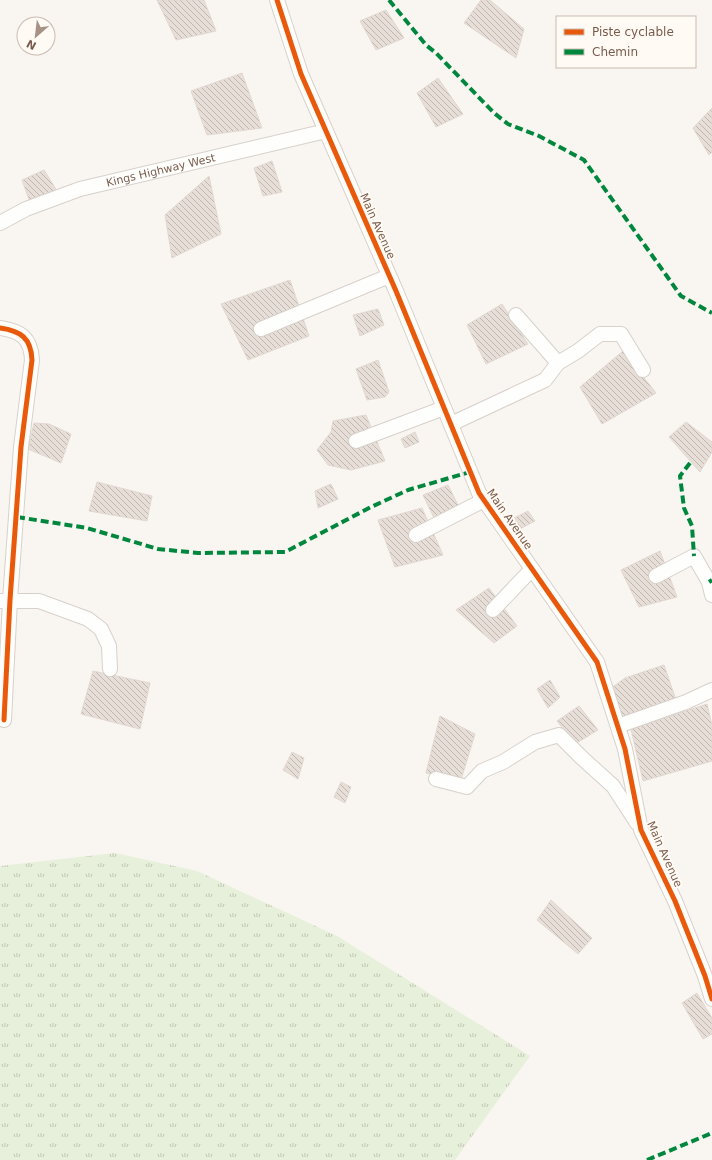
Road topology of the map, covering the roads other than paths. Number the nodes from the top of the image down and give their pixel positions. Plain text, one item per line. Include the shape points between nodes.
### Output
1 (277, 0) edge
2 (326, 131) junction
3 (0, 223) edge
4 (389, 276) junction
5 (516, 315) dead end
6 (0, 328) edge
7 (261, 329) dead end
8 (558, 363) junction
9 (643, 370) dead end
10 (444, 408) junction
11 (451, 424) junction
12 (356, 441) dead end
13 (484, 500) junction
14 (416, 535) dead end
15 (532, 569) junction
16 (656, 576) dead end
17 (712, 595) edge
18 (5, 601) edge
19 (493, 610) dead end
20 (110, 669) dead end
21 (712, 690) edge
22 (4, 720) dead end
23 (618, 726) junction
24 (436, 779) dead end
25 (641, 830) junction
26 (712, 999) edge

1 - 2 street, Main Avenue via 300,74
2 - 3 street, Kings Highway West via 80,189 26,209
2 - 4 street, Main Avenue
4 - 7 street
4 - 10 street, Main Avenue
5 - 8 street
6 - 18 street via 14,331 27,339 32,348
8 - 9 street via 578,352 600,334 621,334
8 - 11 street via 546,380
10 - 11 street, Main Avenue
10 - 12 street
11 - 13 street, Main Avenue
13 - 14 street
13 - 15 street, Main Avenue
15 - 19 street
15 - 23 street, Main Avenue via 596,662
16 - 17 street via 694,556 709,582
18 - 20 street via 39,601 88,619 101,629 109,646
18 - 22 street
21 - 23 street
23 - 25 street, Main Avenue via 625,748
24 - 25 street via 467,787 482,771 503,762 535,742 559,735 613,786
25 - 26 street, Main Avenue via 675,900

